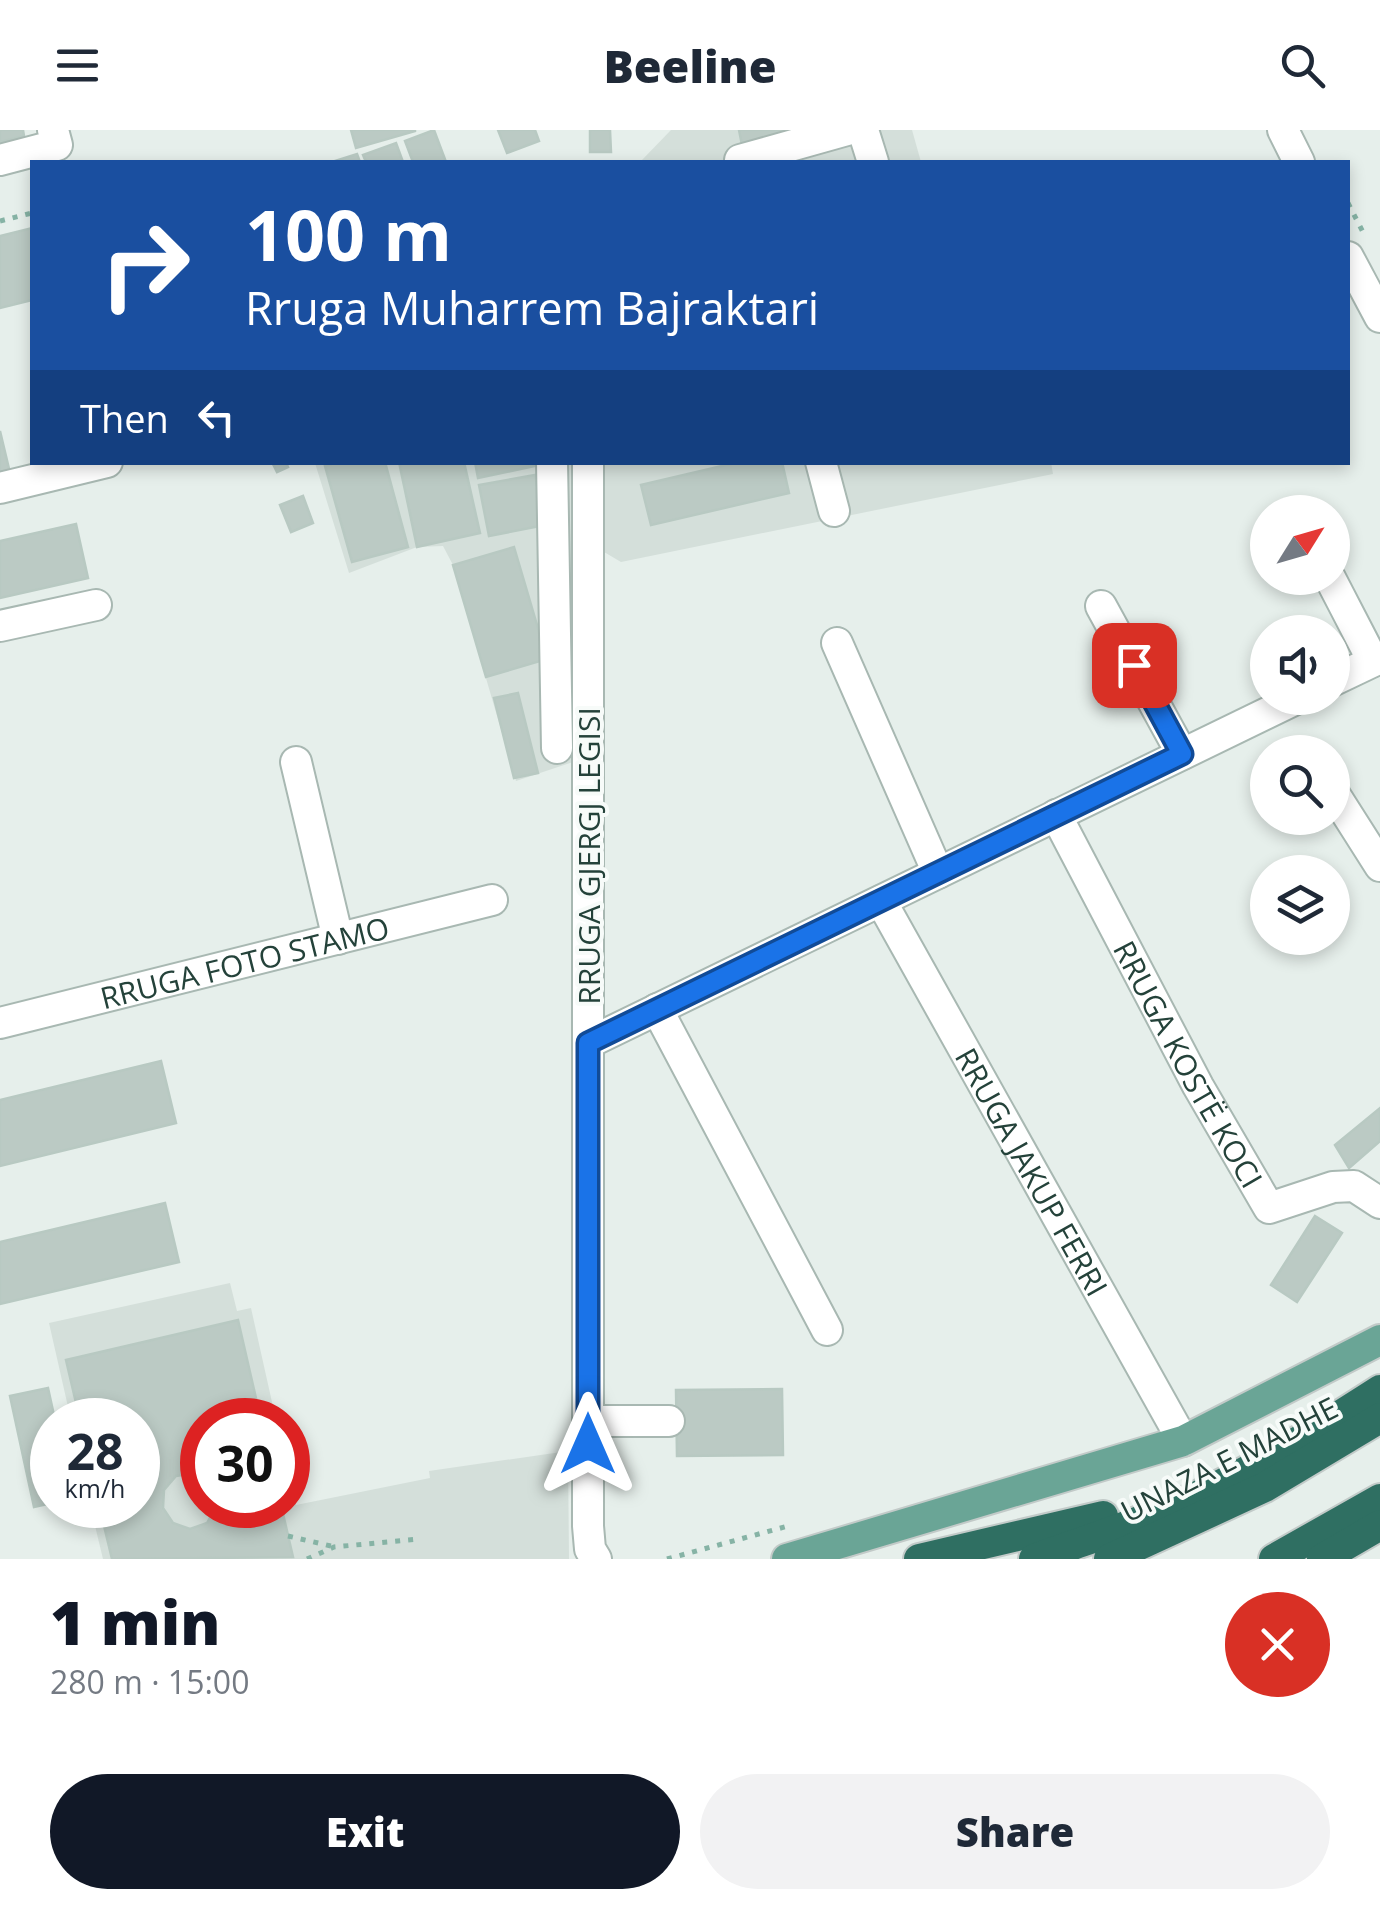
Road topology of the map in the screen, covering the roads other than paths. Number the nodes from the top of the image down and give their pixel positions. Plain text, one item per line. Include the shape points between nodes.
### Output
1 (53, 130) edge
2 (847, 130) edge
3 (863, 130) edge
4 (1283, 130) edge
5 (0, 160) edge
6 (746, 160) edge
7 (872, 160) edge
8 (1298, 160) edge
9 (1350, 261) edge
10 (1380, 318) edge
11 (95, 465) edge
12 (552, 465) edge
13 (595, 465) edge
14 (822, 465) edge
15 (0, 488) edge
16 (834, 511) dead end
17 (1340, 595) edge
18 (96, 605) dead end
19 (1101, 606) dead end
20 (0, 626) edge
21 (837, 643) dead end
22 (1377, 659) edge
23 (1350, 672) edge
24 (1263, 715) edge
25 (557, 748) dead end
26 (1182, 754) junction
27 (296, 762) dead end
28 (1056, 815) junction
29 (1350, 819) edge
30 (1380, 866) edge
31 (938, 873) junction
32 (492, 900) dead end
33 (880, 902) junction
34 (338, 939) junction
35 (657, 1009) junction
36 (0, 1023) edge
37 (588, 1043) junction
38 (1380, 1202) edge
39 (827, 1330) dead end
40 (1380, 1340) edge
41 (1380, 1369) edge
42 (1380, 1390) edge
43 (1380, 1418) edge
44 (588, 1421) junction
45 (668, 1421) dead end
46 (1183, 1441) junction
47 (1226, 1482) junction
48 (1380, 1499) edge
49 (1170, 1509) junction
50 (1380, 1526) edge
51 (1380, 1549) edge
52 (591, 1555) edge
53 (787, 1559) edge
54 (919, 1559) edge
55 (1034, 1559) edge
56 (1109, 1559) edge
57 (1274, 1559) edge
58 (1322, 1559) edge
59 (1347, 1559) edge

1 - 5 street via 57,145
2 - 6 street
3 - 7 street
4 - 8 street
9 - 10 street
11 - 15 street
12 - 25 street
13 - 37 street, RRUGA GJERGJ LEGISI via 586,534
14 - 16 street
17 - 22 street
18 - 20 street
19 - 26 street
21 - 31 street
22 - 23 street
24 - 26 street
26 - 28 street
27 - 34 street
28 - 31 street
28 - 38 street, RRUGA KOSTË KOCI via 1269,1208 1333,1186 1354,1186
29 - 30 street
31 - 33 street
32 - 34 street, RRUGA FOTO STAMO
33 - 35 street
33 - 46 street, RRUGA JAKUP FERRI
34 - 36 street, RRUGA FOTO STAMO
35 - 37 street
35 - 39 street
37 - 44 street, RRUGA GJERGJ LEGISI
40 - 46 main road
41 - 47 highway
42 - 47 highway
43 - 56 highway, UNAZA E MADHE via 1265,1487
44 - 45 street
44 - 52 street, RRUGA GJERGJ LEGISI
46 - 53 main road
47 - 49 highway
48 - 57 highway
49 - 54 highway via 1140,1508
49 - 55 highway
50 - 58 highway
51 - 59 highway

